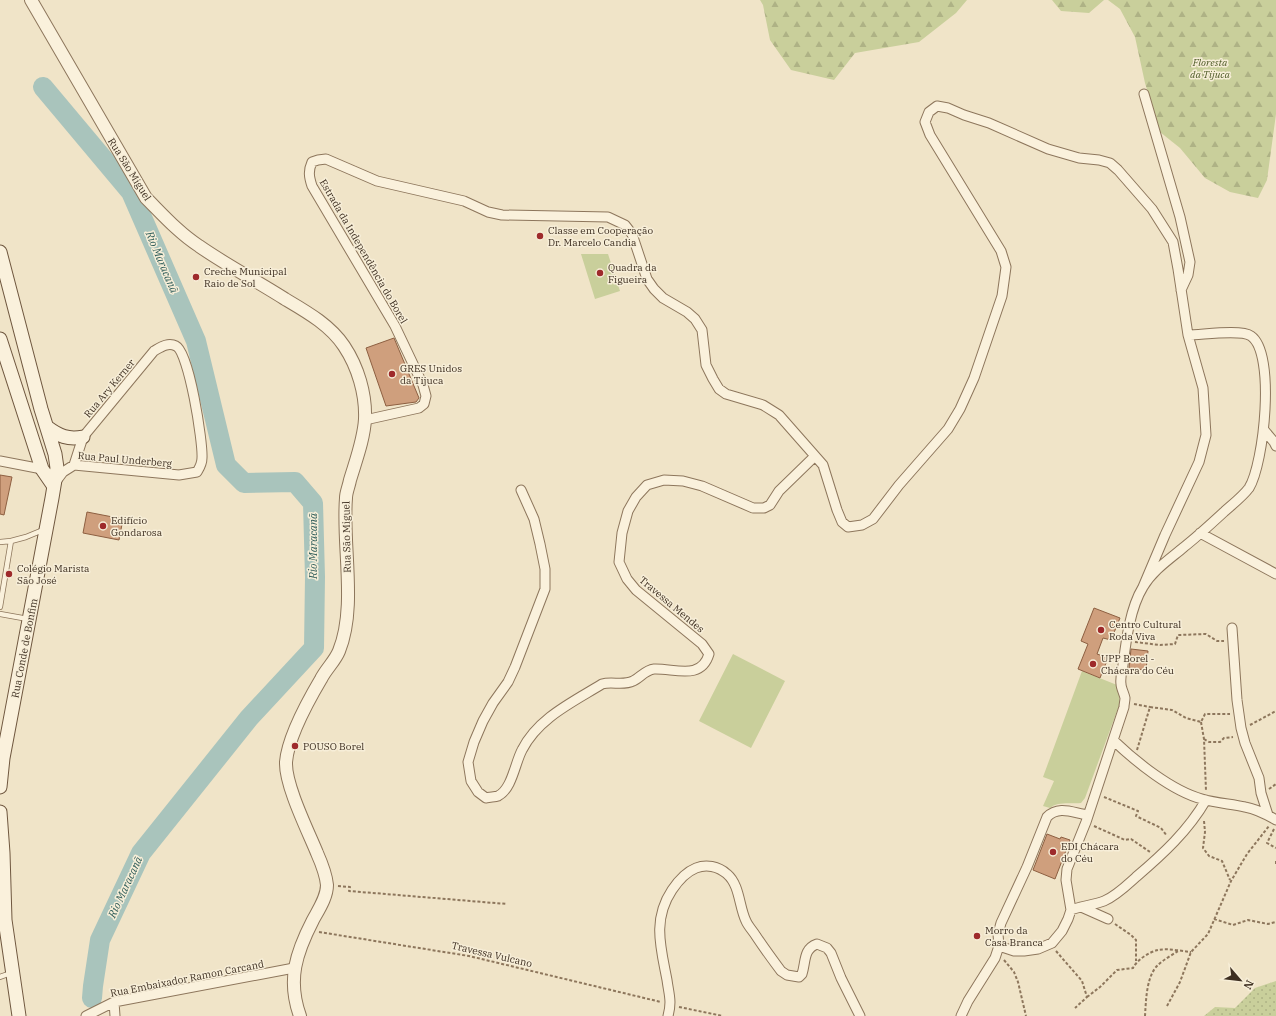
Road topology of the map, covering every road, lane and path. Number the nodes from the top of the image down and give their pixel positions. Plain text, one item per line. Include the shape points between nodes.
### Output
1 (31, 0) edge
2 (1144, 94) dead end
3 (0, 252) edge
4 (1181, 290) junction
5 (1188, 336) junction
6 (0, 339) edge
7 (365, 420) junction
8 (47, 427) junction
9 (1264, 430) junction
10 (83, 437) junction
11 (1276, 446) edge
12 (815, 456) junction
13 (0, 461) edge
14 (74, 465) junction
15 (201, 466) joint
16 (42, 469) junction
17 (53, 485) junction
18 (522, 490) dead end
19 (47, 528) junction
20 (1200, 533) junction
21 (11, 541) junction
22 (0, 542) edge
23 (1276, 574) edge
24 (1143, 587) junction
25 (0, 607) edge
26 (0, 614) edge
27 (29, 620) junction
28 (1232, 628) dead end
29 (1126, 641) junction
30 (1232, 642) junction
31 (1124, 702) junction
32 (1150, 707) junction
33 (1276, 711) edge
34 (1239, 714) junction
35 (1201, 722) junction
36 (1242, 732) junction
37 (1204, 739) junction
38 (1114, 740) junction
39 (1134, 758) junction
40 (0, 787) edge
41 (1095, 794) junction
42 (1205, 803) junction
43 (0, 812) edge
44 (1087, 818) junction
45 (1274, 820) edge
46 (1173, 843) junction
47 (1276, 848) edge
48 (1158, 858) junction
49 (1276, 861) edge
50 (1276, 864) edge
51 (1231, 881) junction
52 (327, 885) junction
53 (507, 904) dead end
54 (1081, 907) junction
55 (1071, 910) junction
56 (1108, 919) joint
57 (1214, 919) junction
58 (3, 921) edge
59 (1276, 922) edge
60 (308, 930) junction
61 (1052, 943) junction
62 (999, 946) junction
63 (1179, 950) junction
64 (1191, 952) junction
65 (1136, 961) junction
66 (294, 968) junction
67 (13, 972) junction
68 (0, 977) edge
69 (1087, 997) junction
70 (114, 1002) junction
71 (671, 1005) junction
72 (1168, 1006) dead end
73 (1075, 1008) dead end
74 (19, 1016) edge
75 (86, 1016) edge
76 (114, 1016) edge
77 (300, 1016) edge
78 (668, 1016) edge
79 (723, 1016) edge
80 (860, 1016) edge
81 (961, 1016) edge
82 (1026, 1016) edge
83 (1146, 1016) edge

1 - 7 street, Rua São Miguel via 146,198 198,246 314,316 332,332 343,344 358,374
2 - 4 street via 1180,217 1190,262 1188,275
3 - 8 main road, Rua Conde de Bonfim
4 - 5 street, Estrada da Independência do Borel
4 - 12 street, Estrada da Independência do Borel via 1173,242 1152,209 1110,163 1048,149 989,123 937,106 929,112 925,122 930,134 1001,250 1006,268 1002,296 982,356 948,430 873,519 862,525 848,527 842,522 823,465
5 - 9 street via 1242,333 1251,336 1260,347 1265,371
5 - 24 street, Estrada da Independência do Borel via 1203,388 1206,435 1199,462
6 - 16 main road
7 - 12 street, Estrada da Independência do Borel via 419,408 424,404 426,396 395,326 312,186 308,169 312,162 318,160 326,159 377,181 464,201 488,212 502,215 608,217 625,225 632,234 647,279 654,289 662,298 687,312 702,330 706,365 719,389 726,394 763,405 780,415
7 - 52 street, Rua São Miguel via 346,496 346,627 338,652 322,677 291,741 286,765 293,795 320,860
8 - 10 main road via 62,437
8 - 17 main road, Rua Conde de Bonfim via 57,468
9 - 11 street
9 - 20 street via 1260,458 1248,488
10 - 14 street, Rua Ary Kerner
10 - 15 street, Rua Ary Kerner via 154,351 170,344 182,351 185,360 196,406
12 - 18 street, Travessa Mendes via 779,491 770,505 764,508 753,508 702,486 683,481 664,480 648,485 636,496 628,511 622,532 619,562 636,590 702,644 709,654 706,661 696,669 680,672 654,669 624,684 608,682 557,710 534,733 522,750 509,784 498,796 486,798 478,792 471,781 468,762 483,721 515,667 545,589 545,569 540,544 534,519
13 - 16 street
14 - 15 street, Rua Paul Underberg via 180,475 197,472
14 - 17 street, Rua Paul Underberg via 63,472
16 - 17 main road
17 - 19 main road, Rua Conde de Bonfim
19 - 21 lane
19 - 27 main road, Rua Conde de Bonfim
20 - 23 street
20 - 24 street via 1162,565
21 - 22 lane
21 - 25 lane
24 - 29 street, Estrada da Independência do Borel
26 - 27 lane
27 - 40 main road, Rua Conde de Bonfim via 3,758
28 - 30 street
29 - 30 path via 1175,644 1178,635 1206,634 1217,641
29 - 31 street, Estrada da Independência do Borel via 1121,684
30 - 34 street
31 - 32 path
31 - 38 street
32 - 35 path via 1172,710 1186,718
32 - 39 path
33 - 36 path
34 - 35 path via 1205,714
34 - 36 street
35 - 37 path
36 - 37 path via 1220,742 1209,742
36 - 45 street via 1259,778 1261,792
37 - 42 path
38 - 39 street
38 - 41 street
39 - 42 street via 1162,780
41 - 44 street
41 - 46 path via 1138,811 1136,816 1161,828
42 - 45 street via 1245,807
42 - 46 street via 1183,834
42 - 51 path via 1203,848 1210,856 1222,861
43 - 58 main road
44 - 48 path via 1125,840 1131,839
44 - 55 street via 1067,869 1066,880
44 - 62 street via 1063,811 1053,812 1047,817 1001,923 998,934
45 - 47 path via 1267,843
45 - 51 path via 1247,854
46 - 48 street
48 - 54 street via 1118,894
49 - 50 path
51 - 57 path
52 - 53 path via 350,887 349,891
52 - 60 street via 326,894
54 - 55 street
54 - 56 street
55 - 61 street via 1062,930
56 - 65 path via 1136,940
57 - 59 path via 1233,925 1248,920 1268,924
57 - 64 path via 1208,934
58 - 67 main road
60 - 66 street
60 - 71 path, Travessa Vulcano via 469,956
61 - 62 street via 1024,951
61 - 69 path via 1058,955 1082,981
62 - 81 street via 995,958
62 - 82 path via 1005,962 1014,972 1018,982
63 - 64 path
63 - 65 path via 1159,950
63 - 83 path via 1156,966 1146,997
64 - 72 path
65 - 69 path via 1133,968 1117,970
66 - 70 street, Rua Embaixador Ramon Carcand
66 - 77 street via 294,993
67 - 68 lane
67 - 74 main road
69 - 73 path
70 - 75 street, Rua Embaixador Ramon Carcand
70 - 76 street
71 - 78 street
71 - 79 path, Travessa Vulcano
71 - 80 street via 659,937 662,909 668,895 682,877 702,866 710,866 728,874 746,922 781,971 799,977 809,949 818,944 827,948

